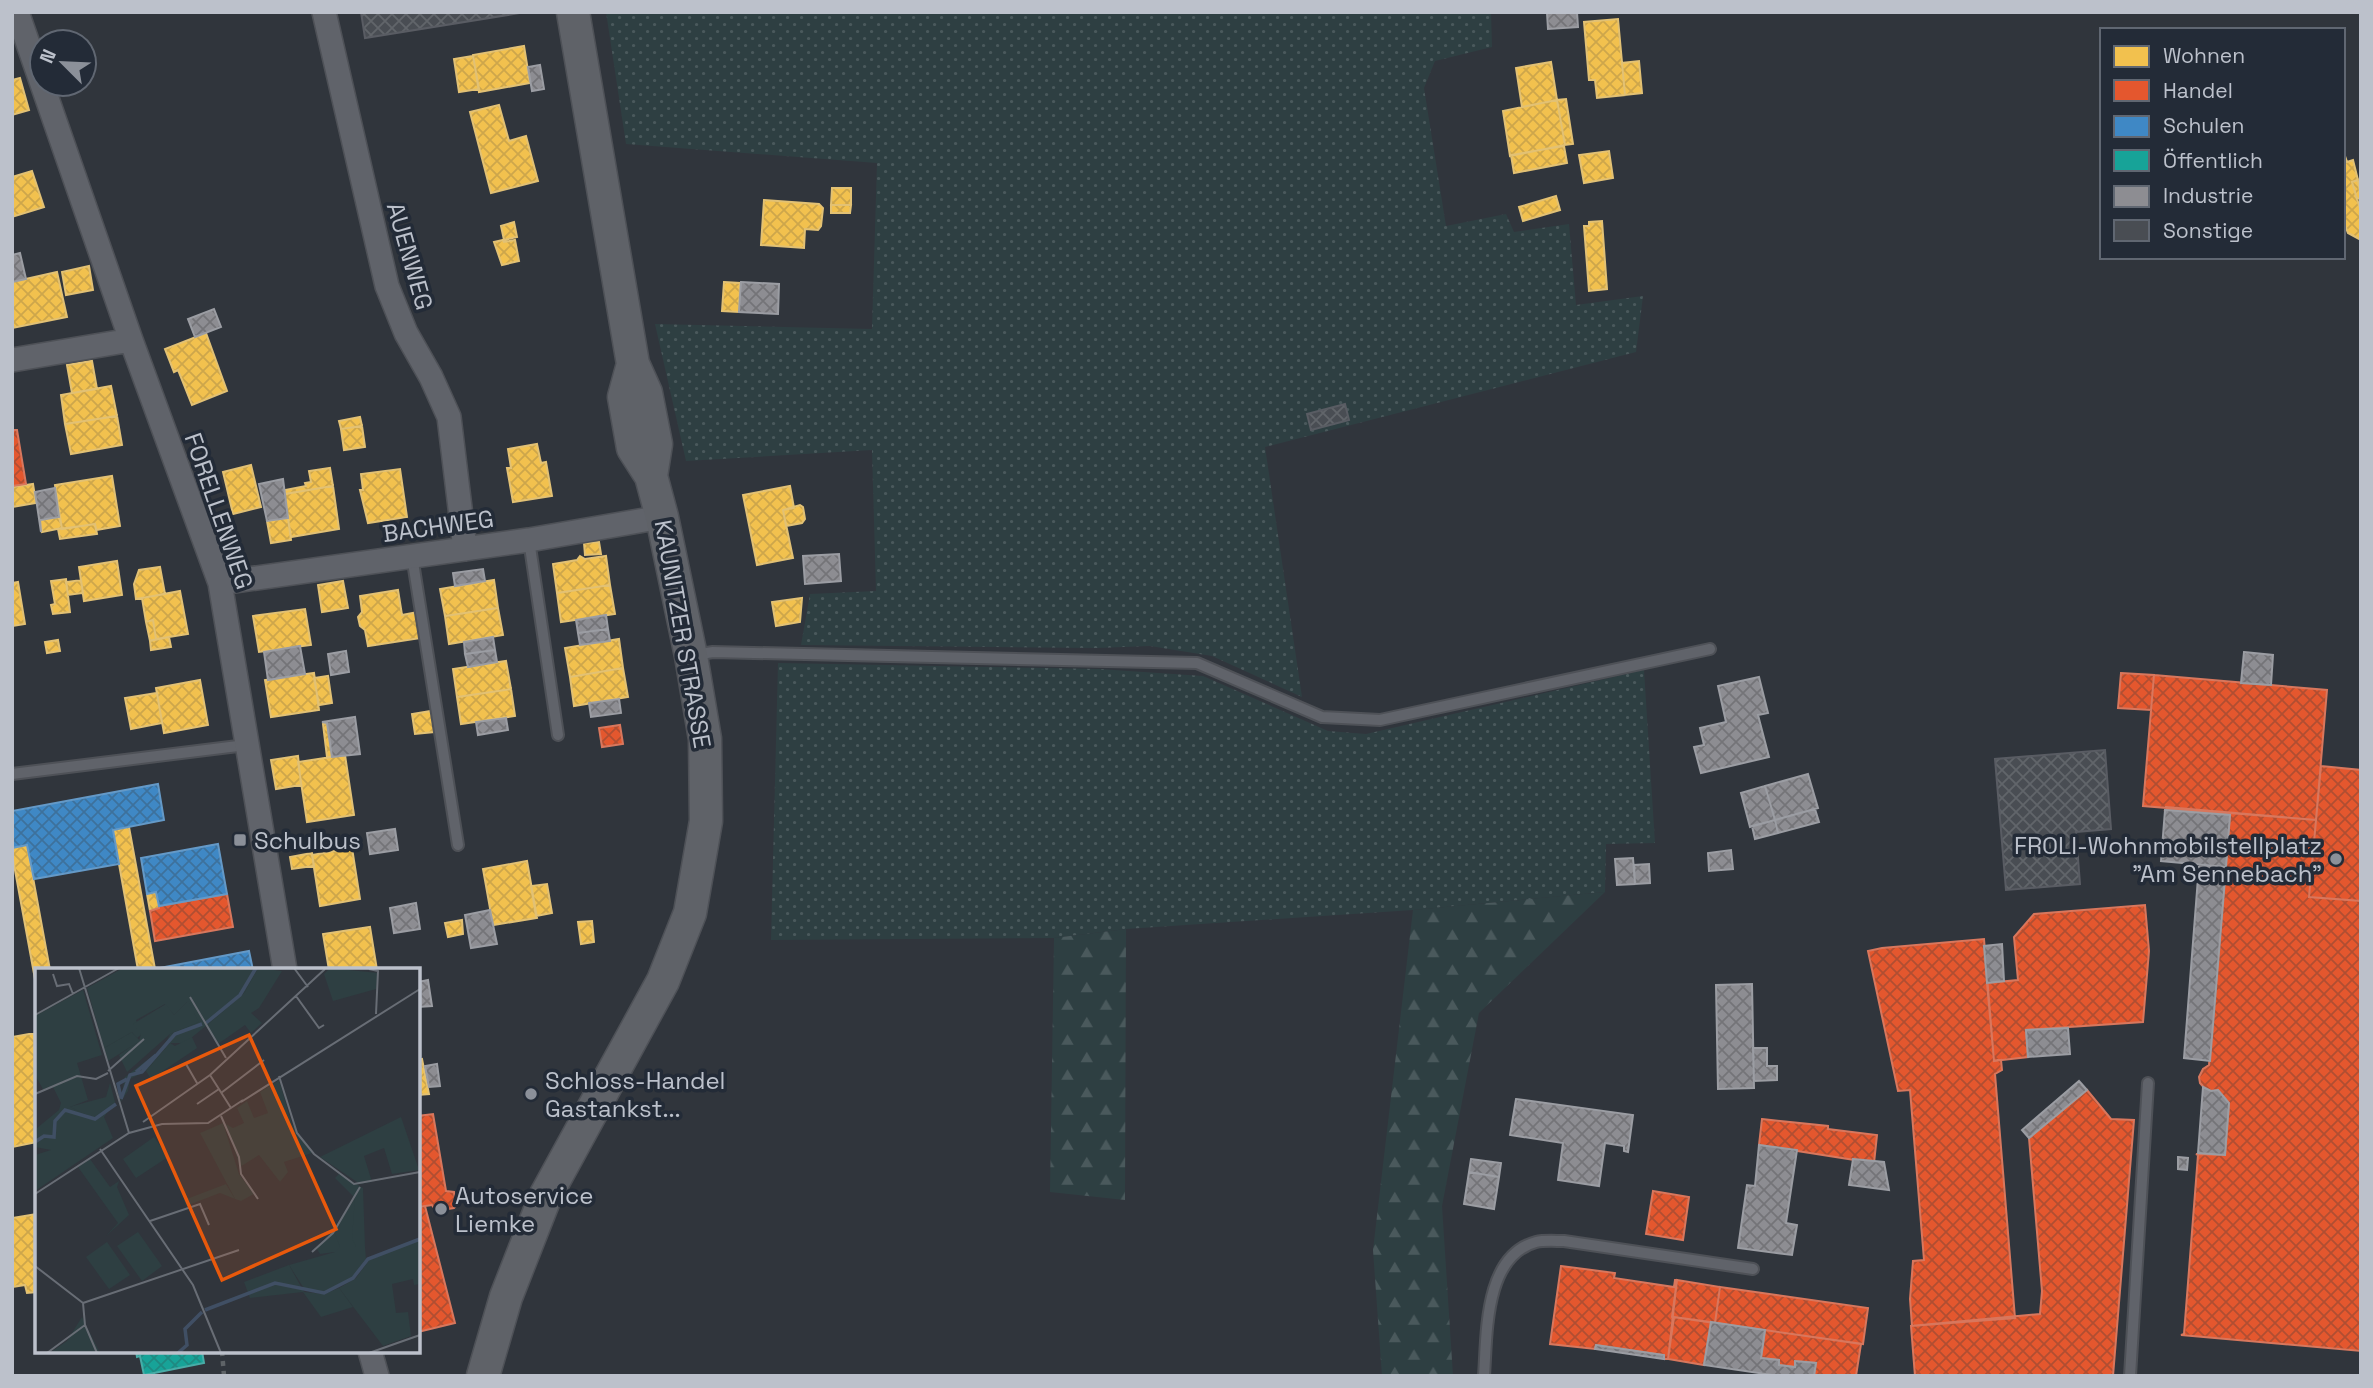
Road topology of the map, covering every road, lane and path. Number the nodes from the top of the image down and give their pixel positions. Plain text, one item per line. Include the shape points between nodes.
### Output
1 (324, 12) edge
2 (573, 12) edge
3 (23, 14) edge
4 (28, 32) edge
5 (47, 98) edge
6 (131, 340) junction
7 (12, 360) edge
8 (662, 517) junction
9 (529, 540) junction
10 (465, 549) junction
11 (412, 556) junction
12 (220, 583) junction
13 (1710, 649) dead end
14 (691, 656) junction
15 (558, 735) dead end
16 (246, 745) junction
17 (12, 774) edge
18 (458, 845) dead end
19 (285, 968) edge
20 (2148, 1083) dead end
21 (1753, 1269) dead end
22 (222, 1353) edge
23 (371, 1353) edge
24 (224, 1376) edge
25 (377, 1376) edge
26 (483, 1376) edge
27 (1484, 1376) edge
28 (2130, 1376) edge

1 - 10 street, AUENWEG via 391,297 449,417
2 - 8 street, KAUNITZER STRASSE via 633,364 646,393 656,444 651,476
3 - 4 street, FORELLENWEG
5 - 6 street, FORELLENWEG
6 - 7 street
6 - 12 street, FORELLENWEG
8 - 9 street, BACHWEG
8 - 14 street, KAUNITZER STRASSE
9 - 10 street, BACHWEG
9 - 15 lane
10 - 11 street, BACHWEG
11 - 12 street, BACHWEG
11 - 18 lane
12 - 16 street, FORELLENWEG
13 - 14 lane via 1380,720 1322,718 1198,663 713,652
14 - 26 street, KAUNITZER STRASSE via 705,738 706,821 690,913 663,981 546,1195 506,1297
16 - 17 lane
16 - 19 street, FORELLENWEG
20 - 28 lane
21 - 27 lane via 1564,1241 1536,1242 1504,1266 1494,1285
22 - 24 path
23 - 25 street

